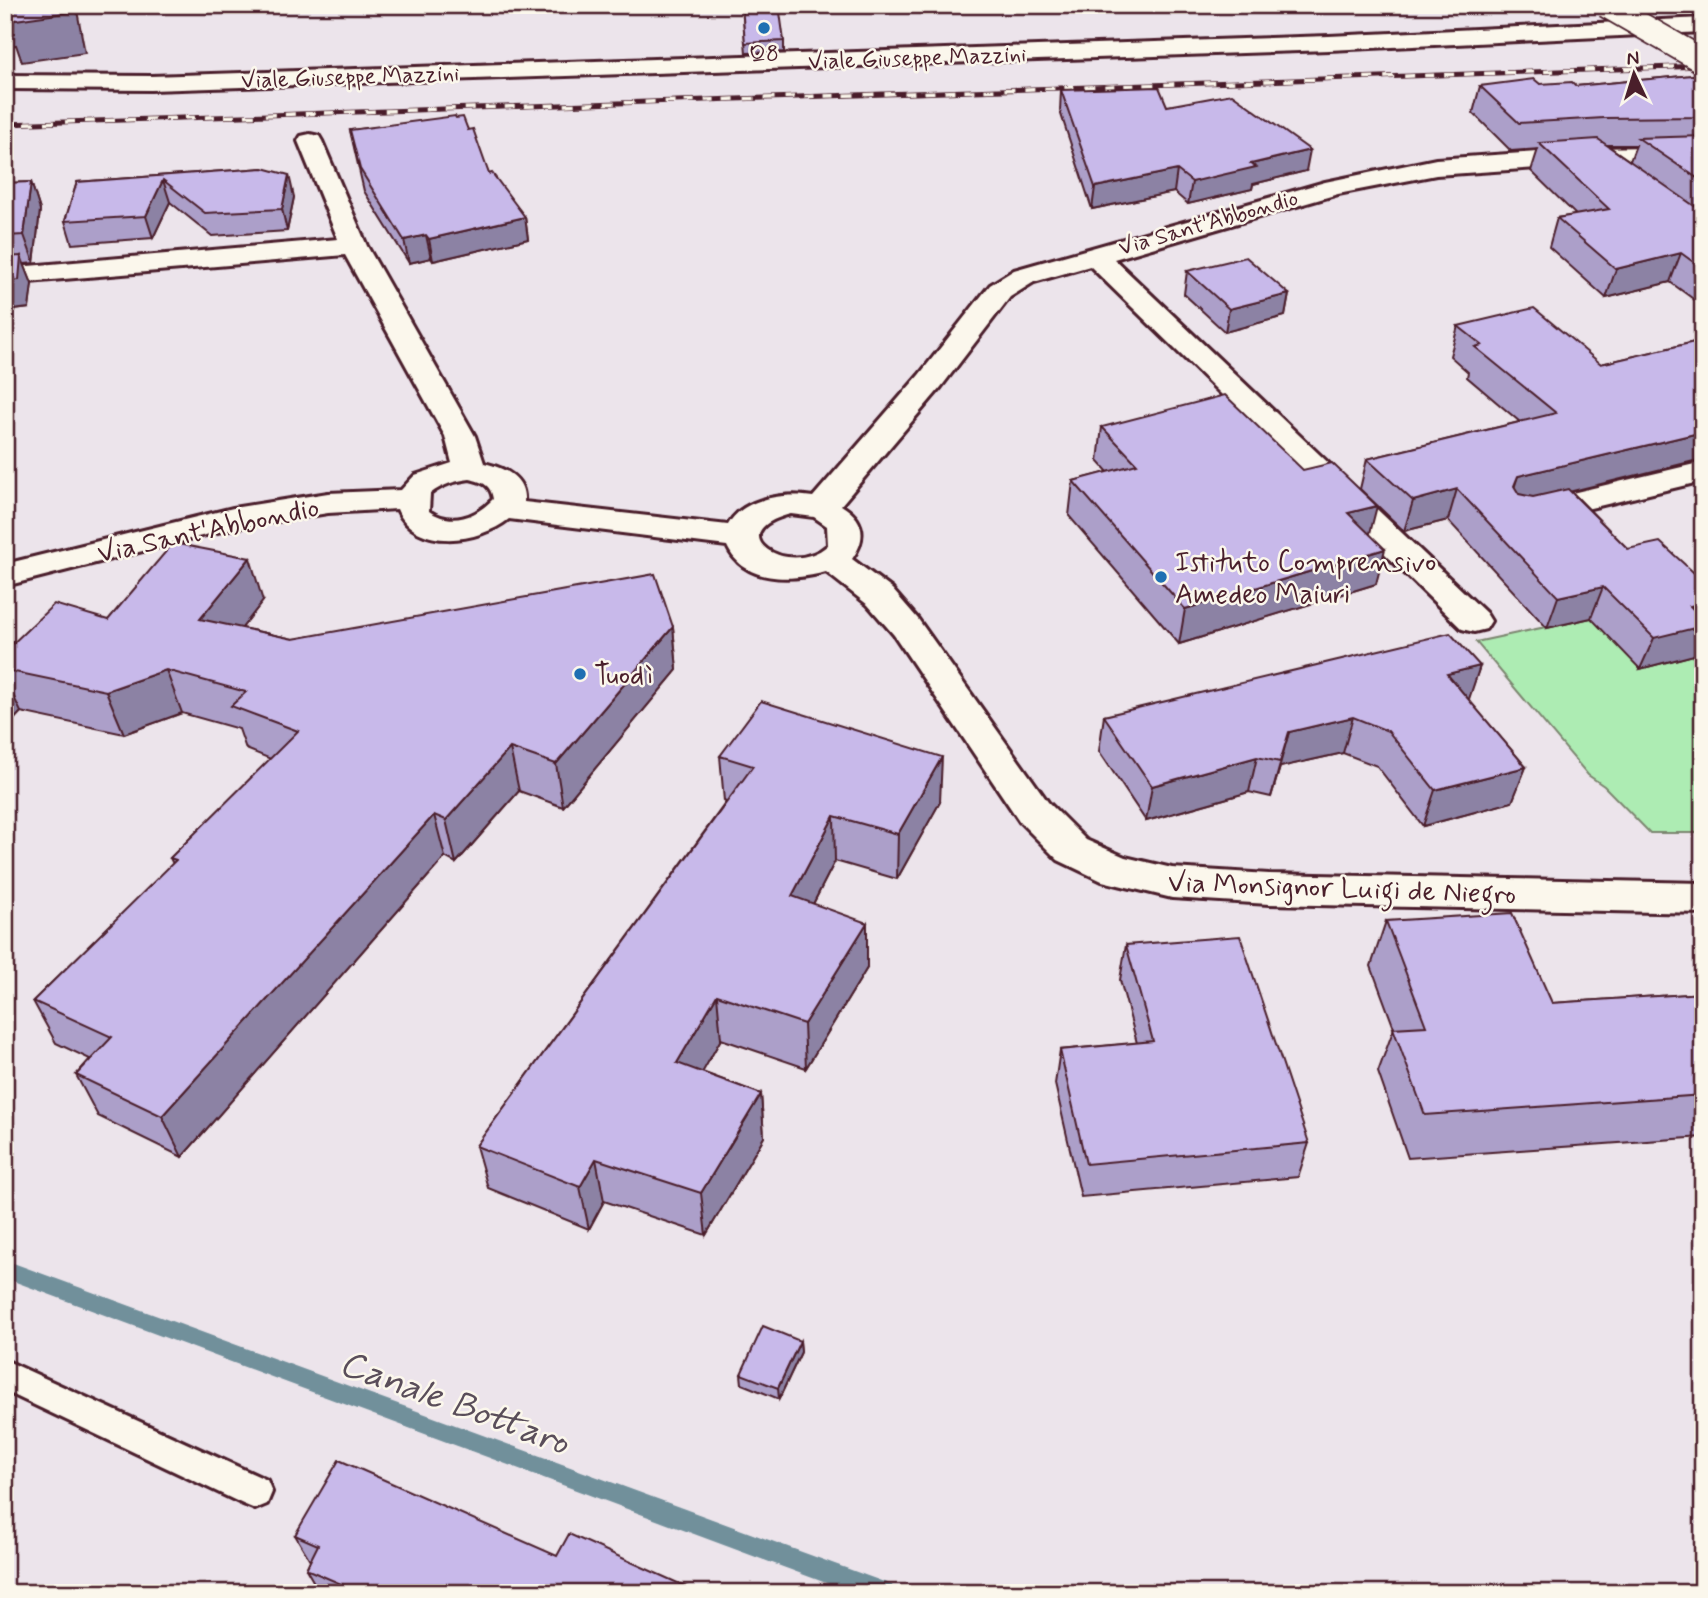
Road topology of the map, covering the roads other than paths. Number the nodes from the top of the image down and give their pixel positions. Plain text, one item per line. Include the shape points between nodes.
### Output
1 (1606, 5) edge
2 (1703, 25) edge
3 (1703, 61) edge
4 (5, 82) edge
5 (310, 141) dead end
6 (1703, 153) edge
7 (1595, 156) junction
8 (1628, 179) edge
9 (354, 246) junction
10 (1094, 254) junction
11 (5, 276) edge
12 (470, 470) junction
13 (1703, 471) edge
14 (412, 499) junction
15 (821, 508) junction
16 (503, 509) junction
17 (1522, 515) edge
18 (740, 537) junction
19 (831, 560) junction
20 (5, 575) edge
21 (1474, 621) dead end
22 (1703, 898) edge
23 (5, 1375) edge
24 (255, 1492) dead end

1 - 3 street, bridge
2 - 4 street, Viale Giuseppe Mazzini via 1329,43 165,83
5 - 9 street
6 - 7 street, Via Sant'Abbondio
7 - 8 street
7 - 10 street, Via Sant'Abbondio via 1436,167 1334,187
9 - 11 street
9 - 12 street via 460,436
10 - 15 street, Via Sant'Abbondio via 1024,276 1000,291 930,382
10 - 21 street
12 - 14 street via 426,482
12 - 16 street via 505,483 509,500
13 - 17 street
14 - 16 street via 418,518 444,528 479,524
14 - 20 street, Via Sant'Abbondio via 328,503 233,518
15 - 18 street via 790,504 761,511 750,518
15 - 19 street via 842,522 846,532 841,552
16 - 18 street
18 - 19 street via 742,548 751,557 772,567 798,569
19 - 22 street, Via Monsignor Luigi de Niegro via 880,597 906,627 1034,812 1072,850 1116,870 1172,883 1269,889
23 - 24 lane

